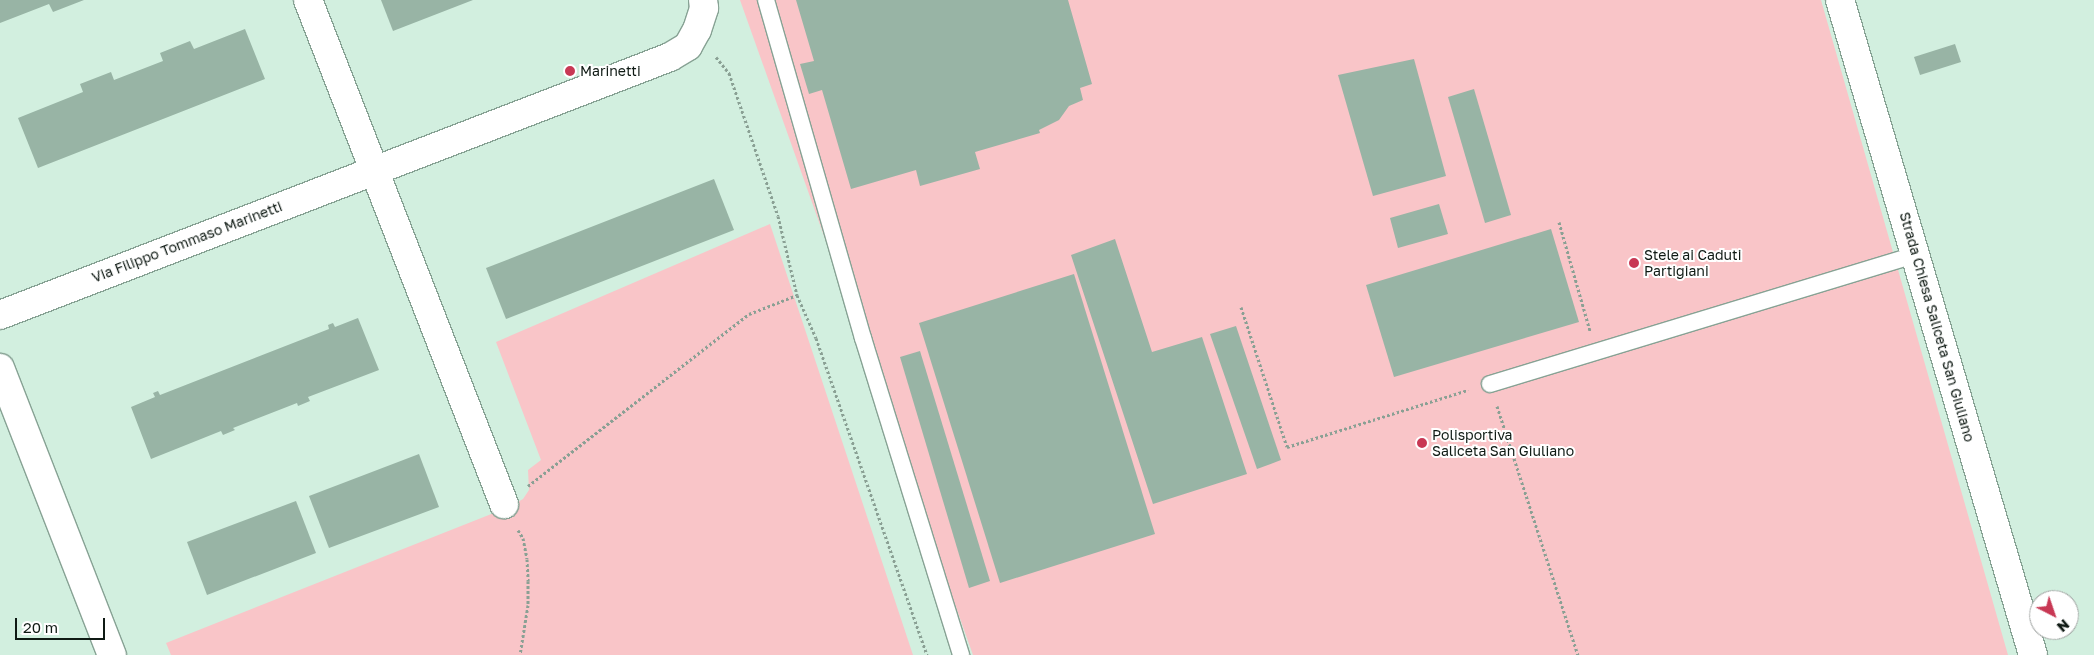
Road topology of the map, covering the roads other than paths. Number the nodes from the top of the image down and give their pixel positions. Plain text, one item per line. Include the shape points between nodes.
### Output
1 (308, 0) edge
2 (704, 0) edge
3 (766, 0) edge
4 (1840, 0) edge
5 (374, 170) junction
6 (1915, 255) junction
7 (0, 315) edge
8 (0, 368) edge
9 (1490, 384) road end
10 (504, 504) road end
11 (112, 655) edge
12 (961, 655) edge
13 (2033, 655) edge

1 - 5 street
2 - 5 street, Via Filippo Tommaso Marinetti via 697,30 688,46 670,57
3 - 12 lane via 863,338
4 - 6 street, Strada Chiesa Saliceta San Giuliano
5 - 7 street, Via Filippo Tommaso Marinetti
5 - 10 street
6 - 9 lane
6 - 13 street, Strada Chiesa Saliceta San Giuliano
8 - 11 street

